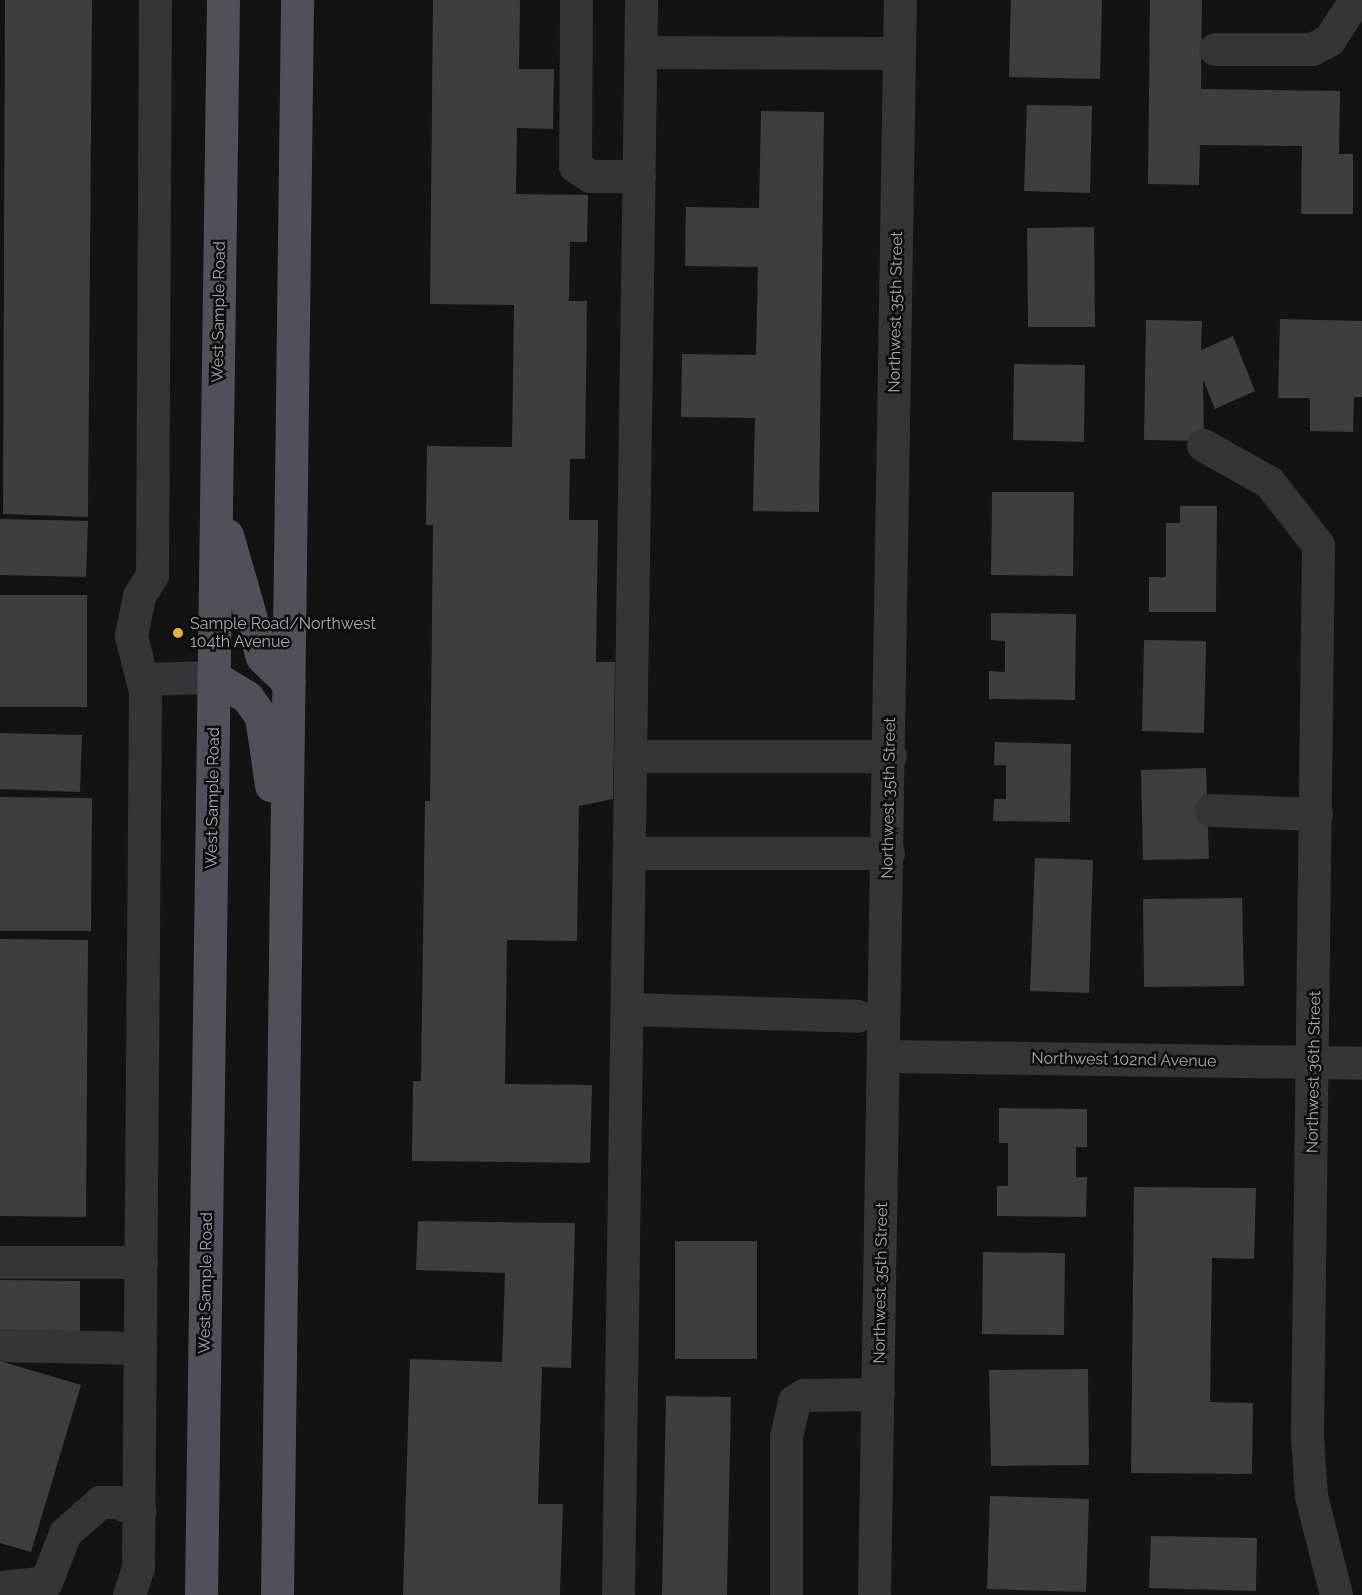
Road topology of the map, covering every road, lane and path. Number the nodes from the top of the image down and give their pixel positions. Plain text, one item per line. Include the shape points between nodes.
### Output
1 (155, 0) edge
2 (223, 0) edge
3 (297, 0) edge
4 (576, 0) edge
5 (641, 0) edge
6 (900, 0) edge
7 (1354, 1) edge
8 (1215, 49) dead end
9 (641, 52) junction
10 (899, 53) junction
11 (639, 176) junction
12 (1203, 445) dead end
13 (216, 493) junction
14 (214, 677) junction
15 (143, 679) junction
16 (289, 683) junction
17 (630, 756) junction
18 (890, 756) junction
19 (1211, 810) dead end
20 (1316, 814) junction
21 (629, 853) junction
22 (888, 853) junction
23 (286, 891) junction
24 (627, 1008) junction
25 (857, 1016) dead end
26 (885, 1056) junction
27 (1362, 1063) edge
28 (1314, 1064) junction
29 (0, 1262) edge
30 (141, 1262) junction
31 (0, 1345) edge
32 (140, 1348) junction
33 (878, 1394) junction
34 (139, 1511) junction
35 (134, 1582) edge
36 (0, 1587) edge
37 (201, 1595) edge
38 (277, 1595) edge
39 (618, 1595) edge
40 (786, 1595) edge
41 (874, 1595) edge
42 (1336, 1595) edge

1 - 15 street via 152,575 139,596 130,636
2 - 13 main road, West Sample Road
3 - 16 main road
4 - 11 street via 575,166 590,177
5 - 9 street
6 - 10 street, Northwest 35th Street
7 - 8 street via 1329,39 1312,49
9 - 10 street
9 - 11 street
10 - 18 street, Northwest 35th Street
11 - 17 street
12 - 20 street, Northwest 36th Street via 1269,482 1318,545
13 - 14 main road, West Sample Road
13 - 16 main road via 252,632 262,657
14 - 15 street
14 - 23 main road via 247,697 261,716
14 - 37 main road, West Sample Road
15 - 30 street
16 - 23 main road
17 - 18 street
17 - 21 street
18 - 22 street, Northwest 35th Street
19 - 20 street
20 - 28 street, Northwest 36th Street
21 - 22 street
21 - 24 street
22 - 26 street, Northwest 35th Street
23 - 38 main road
24 - 25 street
24 - 39 street
26 - 28 street, Northwest 102nd Avenue
26 - 33 street, Northwest 35th Street
27 - 28 street, Northwest 102nd Avenue
28 - 42 street, Northwest 36th Street via 1307,1436 1311,1496
29 - 30 street
30 - 32 street
31 - 32 street
32 - 34 street
33 - 40 street via 804,1395 794,1401 786,1436
33 - 41 street, Northwest 35th Street
34 - 35 street
34 - 36 street via 116,1502 100,1503 64,1533 46,1582

